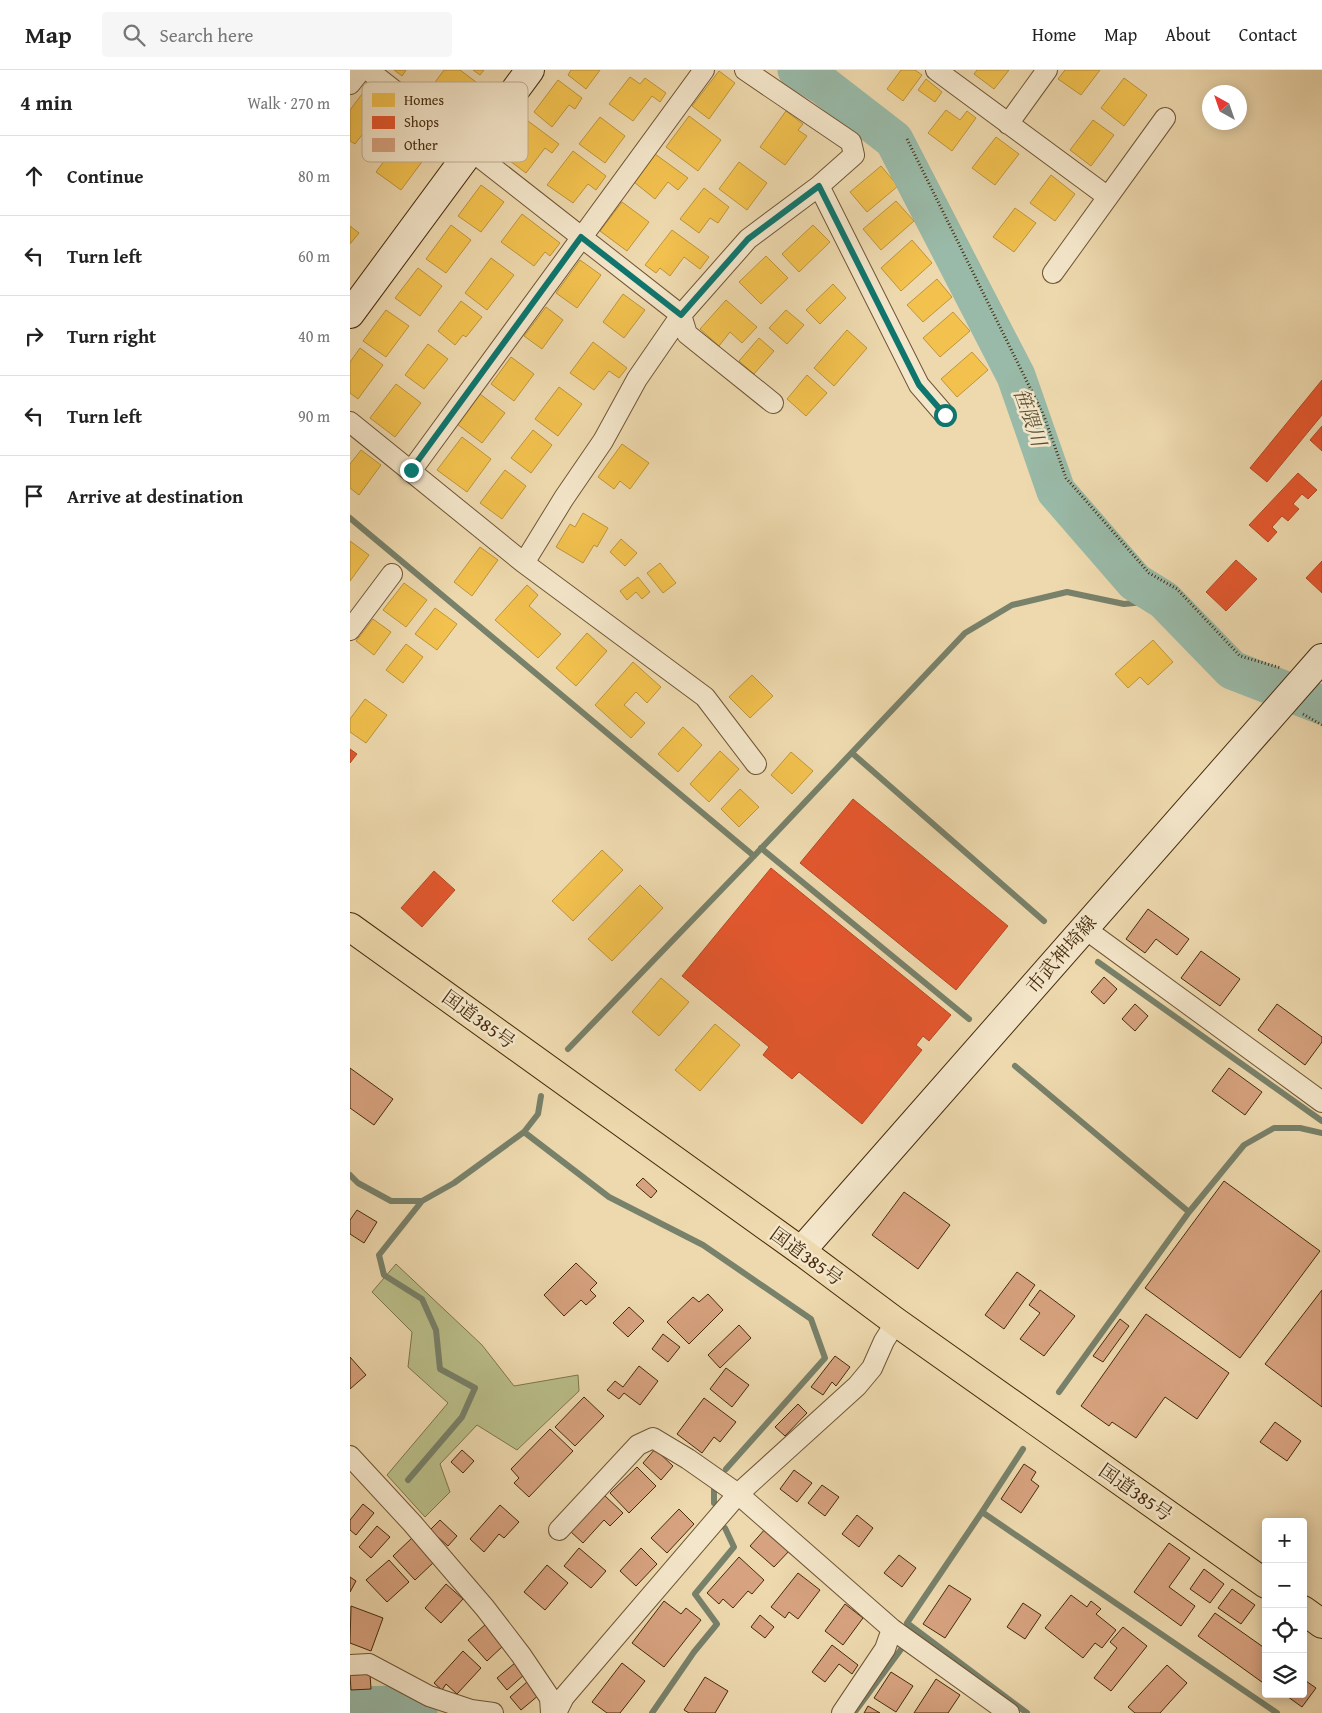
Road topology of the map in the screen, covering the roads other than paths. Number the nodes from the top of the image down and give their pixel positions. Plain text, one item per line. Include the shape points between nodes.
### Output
1 (361, 70) edge
2 (368, 70) edge
3 (530, 70) edge
4 (704, 70) edge
5 (746, 70) edge
6 (936, 70) edge
7 (1047, 70) edge
8 (384, 82) edge
9 (521, 82) edge
10 (350, 84) edge
11 (1165, 118) dead end
12 (1008, 124) junction
13 (464, 162) edge
14 (484, 162) edge
15 (819, 186) junction
16 (1108, 197) junction
17 (581, 237) junction
18 (1053, 272) dead end
19 (350, 314) edge
20 (681, 315) junction
21 (773, 403) dead end
22 (945, 415) dead end
23 (350, 422) edge
24 (411, 470) junction
25 (524, 563) junction
26 (392, 574) dead end
27 (350, 630) edge
28 (1322, 658) edge
29 (756, 764) dead end
30 (350, 927) edge
31 (1084, 928) junction
32 (1322, 1102) edge
33 (801, 1251) junction
34 (896, 1322) junction
35 (350, 1456) edge
36 (738, 1494) junction
37 (560, 1530) dead end
38 (1262, 1581) edge
39 (1307, 1613) edge
40 (1322, 1624) edge
41 (892, 1629) junction
42 (350, 1665) edge
43 (493, 1713) edge
44 (551, 1713) edge
45 (556, 1713) edge
46 (842, 1713) edge
47 (1009, 1713) edge

1 - 10 street
2 - 8 street
3 - 9 main road
4 - 17 street
5 - 15 street via 850,142 854,155
6 - 12 street
7 - 12 street
11 - 16 street
12 - 16 street
13 - 19 main road
14 - 17 street
15 - 20 street via 748,239
15 - 22 street via 919,385
16 - 18 street
17 - 20 street
17 - 24 street
20 - 21 street via 686,334
20 - 25 street via 636,379 603,441
23 - 24 street
24 - 25 street
25 - 29 street via 705,697
26 - 27 street
28 - 31 main road, 市武神埼線
30 - 33 highway, 国道385号
31 - 32 street
31 - 33 main road, 市武神埼線
33 - 34 highway, 国道385号
34 - 36 street via 872,1368 857,1386
34 - 38 highway, 国道385号
35 - 44 street via 412,1523 522,1655 550,1698
36 - 37 street via 653,1438 638,1445
36 - 41 street
36 - 45 street via 564,1698
39 - 40 highway
41 - 46 street via 885,1649
41 - 47 street
42 - 43 street via 369,1664 429,1696 471,1710

